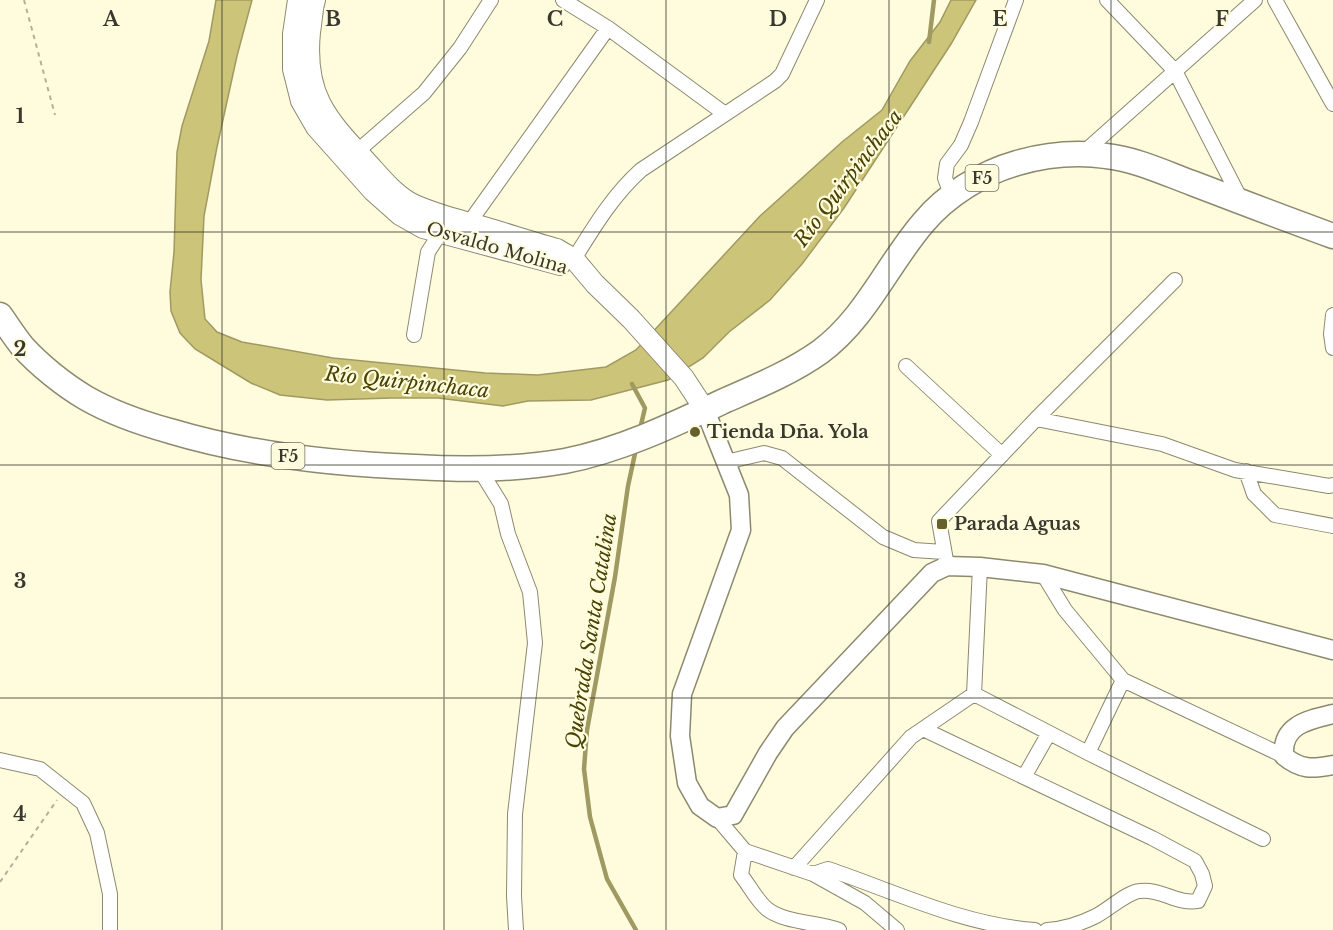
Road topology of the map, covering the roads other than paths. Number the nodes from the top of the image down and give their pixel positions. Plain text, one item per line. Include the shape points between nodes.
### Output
1 (298, 0) edge
2 (315, 0) edge
3 (491, 0) edge
4 (563, 0) edge
5 (817, 0) edge
6 (1016, 0) edge
7 (1107, 0) edge
8 (1255, 0) edge
9 (1275, 0) edge
10 (609, 28) junction
11 (1176, 71) junction
12 (1333, 104) edge
13 (725, 114) junction
14 (1082, 154) junction
15 (352, 156) junction
16 (952, 197) junction
17 (1242, 202) junction
18 (442, 224) junction
19 (468, 231) junction
20 (1333, 236) edge
21 (574, 260) junction
22 (1175, 280) dead end
23 (594, 284) junction
24 (0, 315) edge
25 (1333, 315) edge
26 (414, 335) dead end
27 (1333, 348) edge
28 (906, 366) dead end
29 (705, 410) junction
30 (1036, 419) junction
31 (1002, 455) junction
32 (726, 462) junction
33 (480, 470) junction
34 (1246, 471) junction
35 (1333, 485) edge
36 (1333, 526) edge
37 (945, 559) junction
38 (980, 567) junction
39 (1043, 574) junction
40 (1333, 650) edge
41 (1123, 680) junction
42 (974, 694) junction
43 (1333, 714) edge
44 (923, 729) junction
45 (1049, 733) junction
46 (1088, 753) junction
47 (1284, 756) junction
48 (0, 760) edge
49 (1333, 765) edge
50 (1024, 777) junction
51 (717, 818) junction
52 (1263, 839) dead end
53 (745, 851) junction
54 (794, 868) junction
55 (813, 874) junction
56 (110, 930) edge
57 (516, 930) edge
58 (839, 930) edge
59 (897, 930) edge
60 (1035, 930) edge
61 (1047, 930) edge

1 - 15 main road, Osvaldo Molina via 293,34 298,93 316,127
2 - 15 main road via 308,52 312,85
3 - 15 street via 424,93
4 - 10 street
5 - 13 street via 782,74
6 - 16 street via 962,145 948,164 945,178
7 - 11 street
8 - 11 street
9 - 12 street
10 - 13 street
10 - 19 street
11 - 14 street
11 - 17 street
13 - 21 street via 629,181 598,220
14 - 16 highway, F5 via 1019,162 991,172
14 - 17 highway, F5 via 1110,156 1152,168
15 - 18 main road, Osvaldo Molina via 373,191 400,215 423,228
16 - 29 highway, F5 via 924,222 839,336 790,370
17 - 20 highway, F5
18 - 19 main road, Osvaldo Molina
18 - 26 street via 429,252
19 - 21 main road via 558,249
19 - 23 main road, Osvaldo Molina via 554,262
21 - 23 main road
22 - 30 street
23 - 29 main road via 684,378
24 - 33 highway, F5 via 23,347 50,371 86,398 135,421 197,439 312,460
25 - 27 street
28 - 31 street
29 - 32 street
29 - 33 highway, F5 via 617,447 568,460
30 - 31 street
30 - 34 street via 1162,444
31 - 37 street via 939,521
32 - 37 street via 764,453 783,458 883,537
32 - 51 street via 739,495 741,530 682,694 680,735 687,783 700,806
33 - 57 street via 501,504 530,592 536,643 515,814
34 - 35 street
34 - 36 street via 1254,494 1275,515
37 - 38 street
37 - 51 street via 785,728 733,815
38 - 39 street
38 - 42 street
39 - 40 street
39 - 41 street via 1065,610
41 - 46 street
41 - 47 street
42 - 44 street
42 - 45 street
43 - 47 street via 1301,723 1282,743
44 - 50 street
44 - 54 street via 911,737
45 - 46 street
45 - 50 street
46 - 52 street
47 - 49 street via 1296,766
48 - 56 street via 40,769 82,804 97,833 110,894
50 - 61 street via 1195,861 1205,886 1198,901 1189,903 1138,891 1095,917 1063,929
51 - 53 street
53 - 54 street
53 - 58 street via 741,875 766,909 781,917
54 - 55 street
55 - 59 street via 865,903
55 - 60 street via 828,869 971,920

